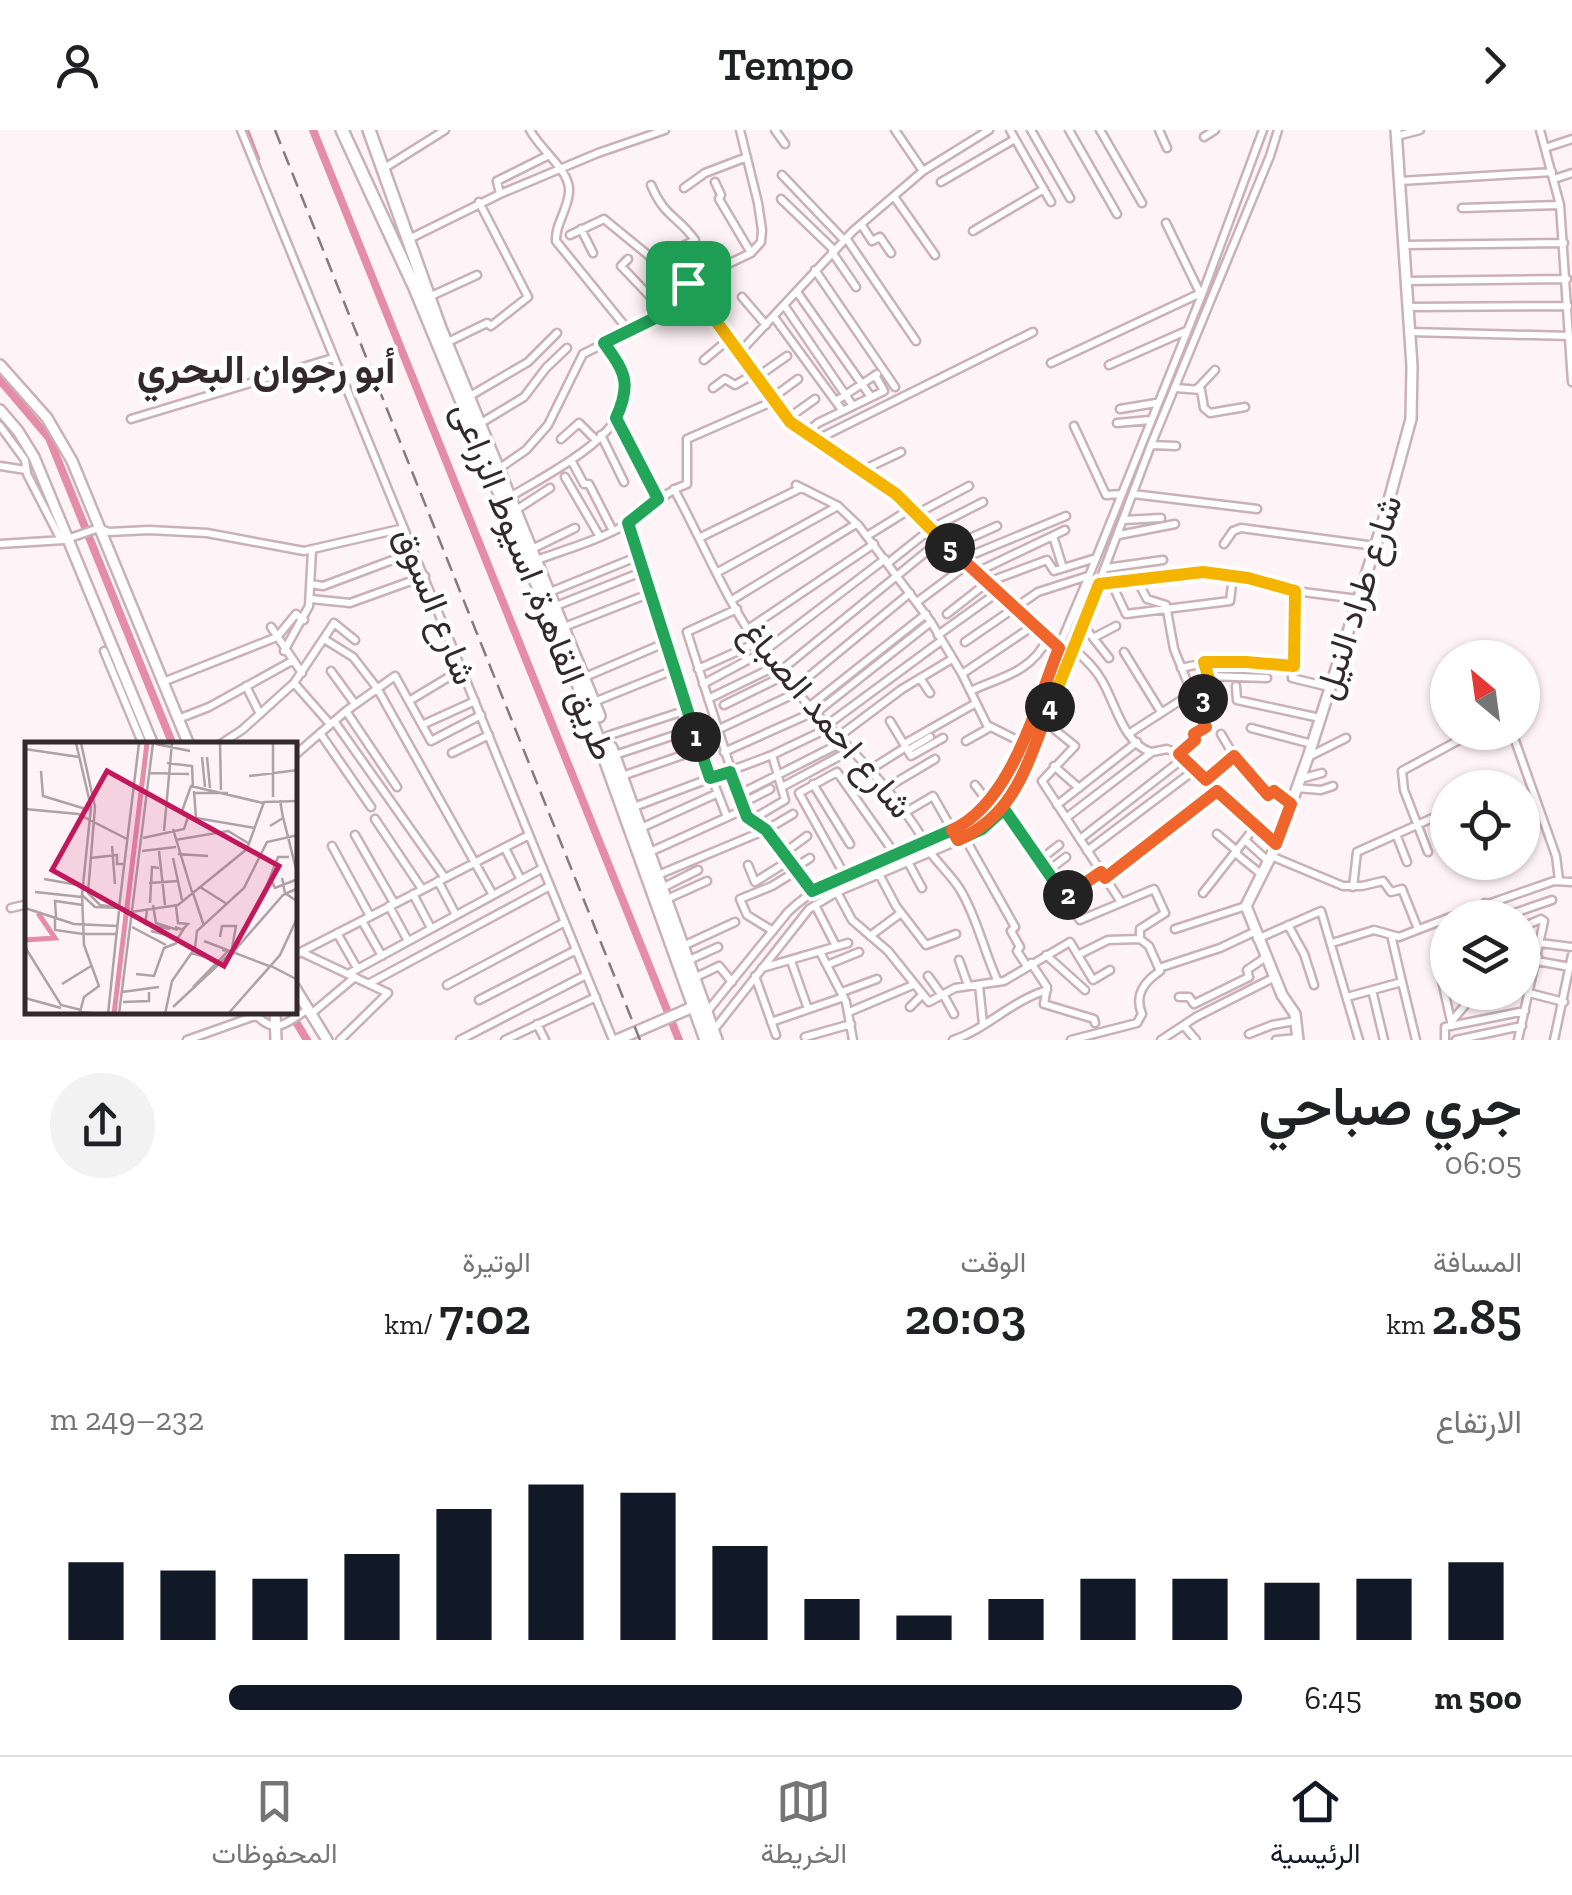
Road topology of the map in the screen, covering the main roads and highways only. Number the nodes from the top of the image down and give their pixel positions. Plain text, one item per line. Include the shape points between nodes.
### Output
1 (342, 130) edge
2 (369, 130) edge
3 (495, 470) junction
4 (631, 813) junction
5 (711, 1037) edge

1 - 3 highway, طريق القاهرة, اسيوط الزراعى
2 - 3 highway, طريق القاهرة, اسيوط الزراعى
3 - 4 highway, طريق القاهرة, اسيوط الزراعى
3 - 4 highway, طريق القاهرة, اسيوط الزراعى via 556,606
4 - 5 highway, طريق القاهرة, اسيوط الزراعى
4 - 5 highway, طريق القاهرة, اسيوط الزراعى via 687,1010

